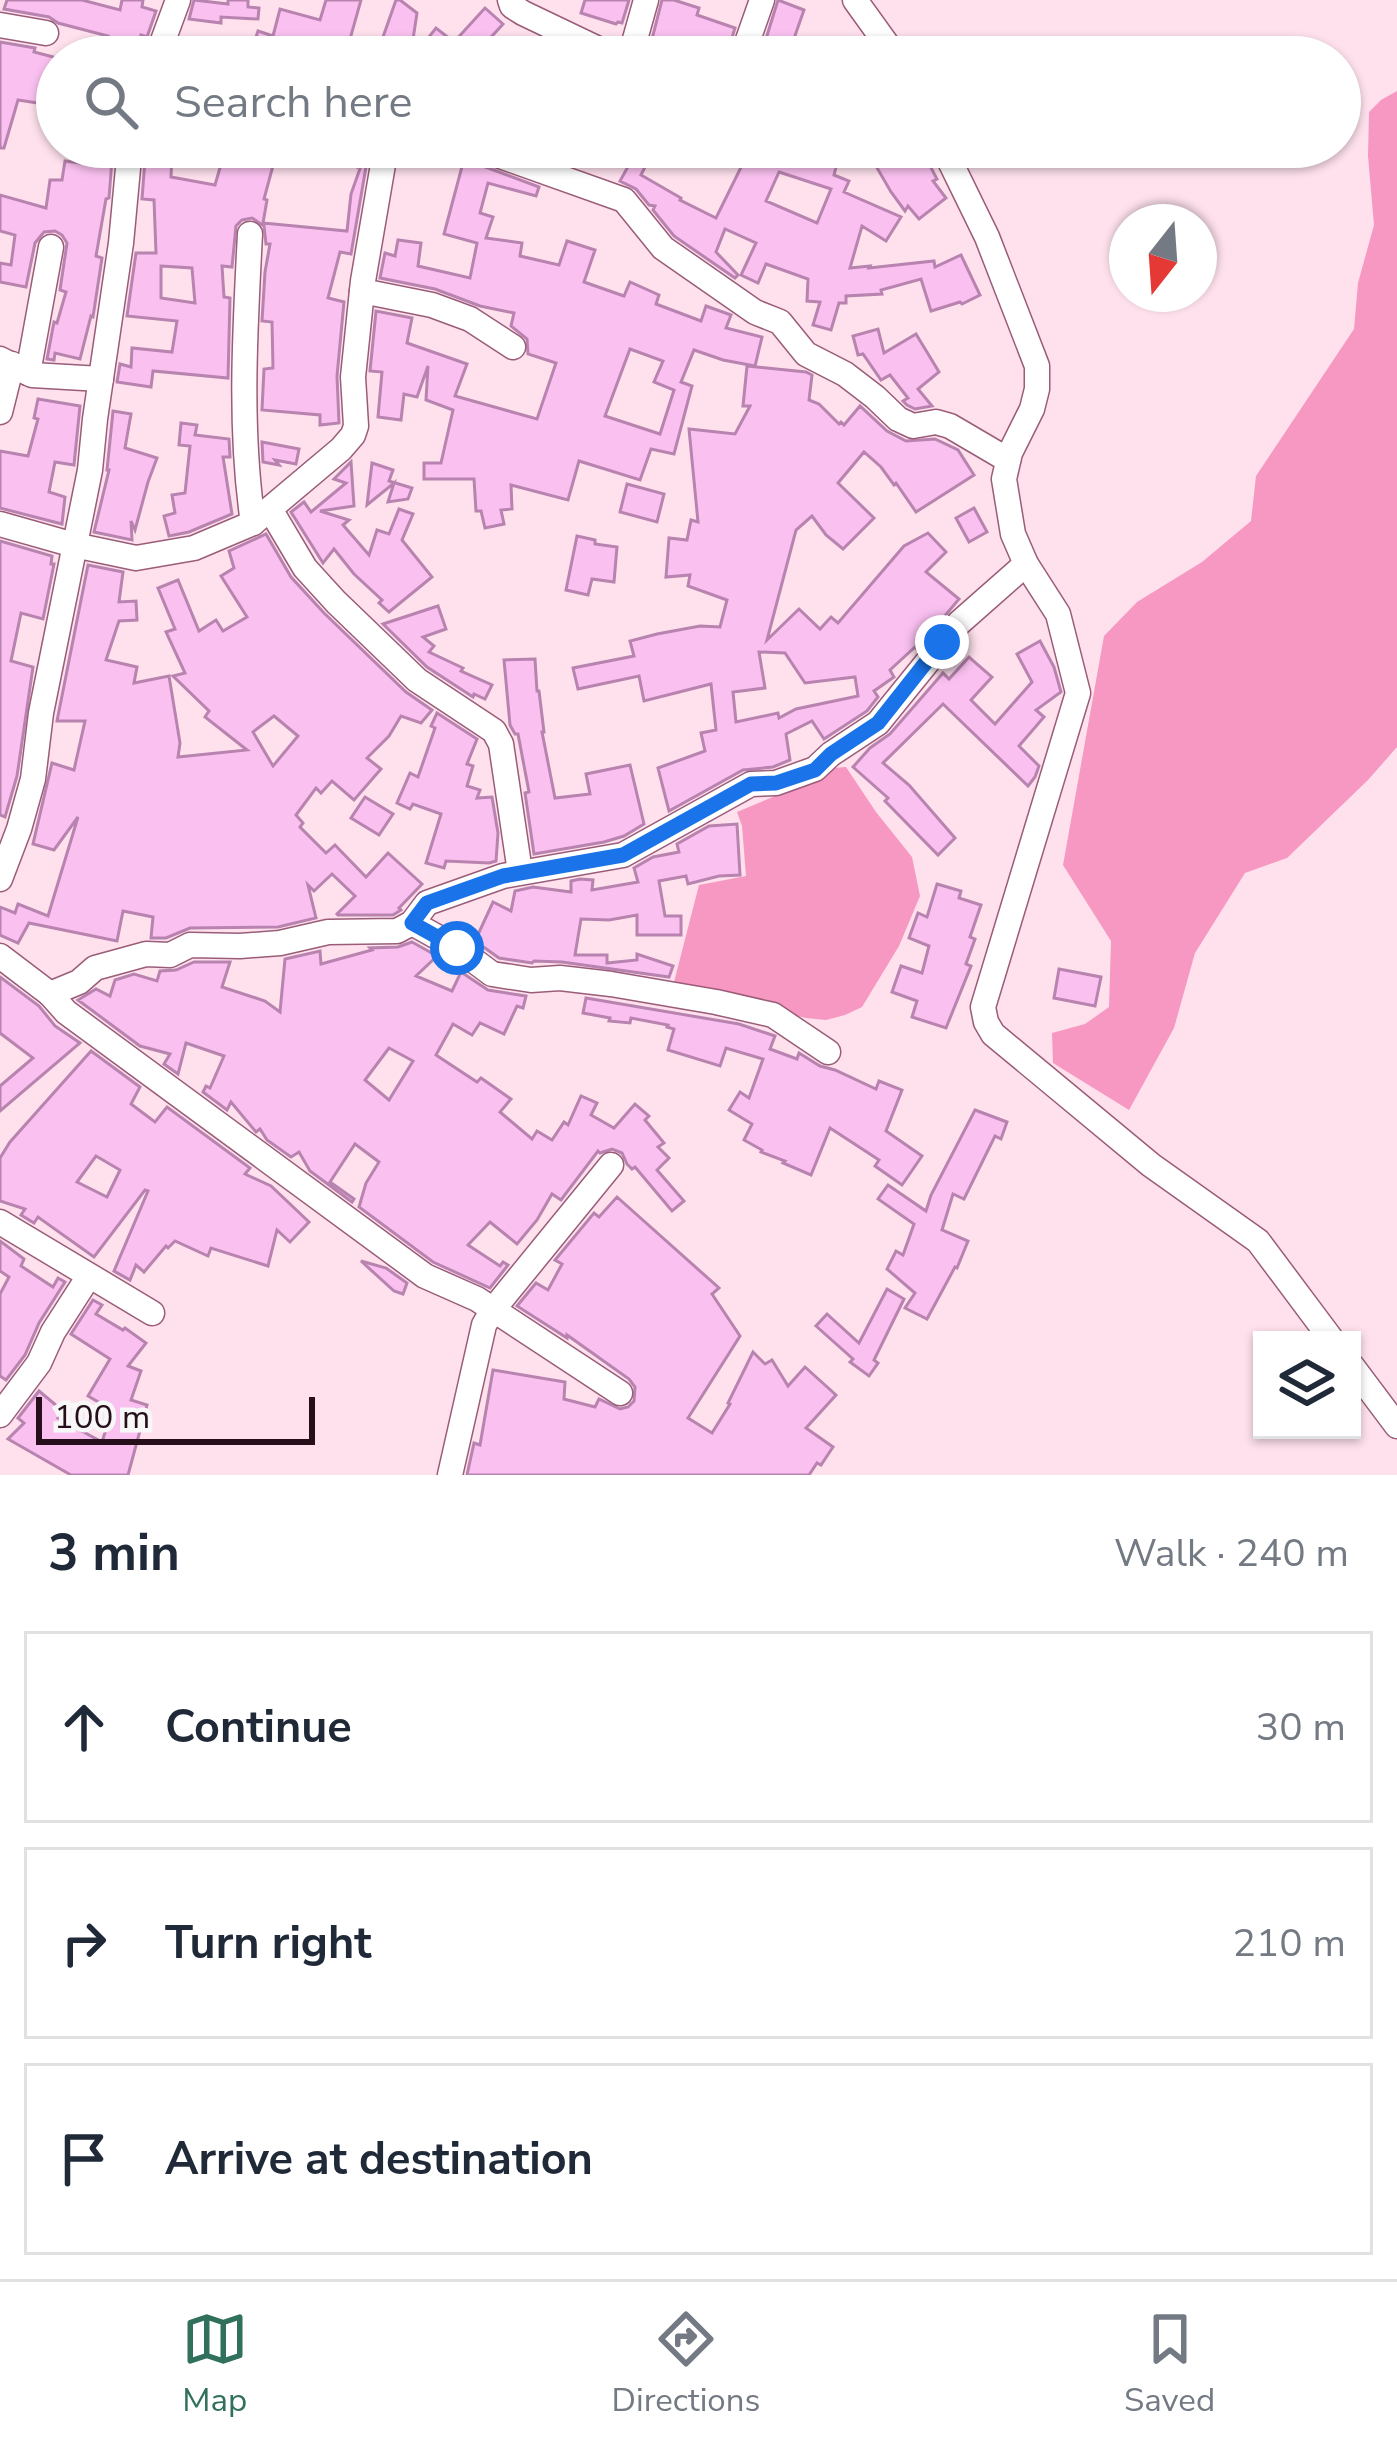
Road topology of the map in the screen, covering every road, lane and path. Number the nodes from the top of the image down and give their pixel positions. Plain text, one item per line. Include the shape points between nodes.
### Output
1 (178, 0) edge
2 (510, 0) edge
3 (646, 0) edge
4 (762, 0) edge
5 (855, 0) edge
6 (0, 25) edge
7 (46, 33) dead end
8 (165, 36) edge
9 (571, 36) edge
10 (636, 36) edge
11 (749, 36) edge
12 (881, 36) edge
13 (128, 168) edge
14 (382, 168) edge
15 (534, 168) edge
16 (954, 168) edge
17 (250, 234) dead end
18 (51, 247) dead end
19 (362, 291) junction
20 (513, 347) dead end
21 (14, 366) edge
22 (100, 380) junction
23 (0, 412) edge
24 (1008, 460) junction
25 (261, 516) junction
26 (0, 524) edge
27 (74, 545) junction
28 (1026, 564) junction
29 (520, 872) junction
30 (0, 879) edge
31 (412, 923) junction
32 (0, 956) edge
33 (50, 994) junction
34 (828, 1052) dead end
35 (611, 1165) dead end
36 (0, 1222) edge
37 (89, 1276) junction
38 (492, 1311) junction
39 (152, 1313) dead end
40 (1325, 1331) edge
41 (1361, 1378) edge
42 (620, 1393) dead end
43 (0, 1415) edge
44 (1397, 1426) edge
45 (450, 1475) edge

1 - 8 street
2 - 9 street
3 - 10 street
4 - 11 street
5 - 12 street
6 - 7 street
13 - 22 street
14 - 19 street
15 - 24 street via 624,200 663,248 780,322 806,354 898,419 950,426
16 - 24 street via 1037,366 1032,409
17 - 25 street via 246,459
18 - 21 street
19 - 20 street via 470,319
19 - 25 street via 353,435
21 - 22 street
21 - 23 street
22 - 27 street
24 - 28 street via 1007,503
25 - 27 street via 194,548 136,558
25 - 29 street via 417,680 494,731
26 - 27 street
27 - 30 street via 33,778
28 - 29 street via 958,623 878,723 815,770 751,784 623,855
28 - 40 street via 1058,614 1078,693 983,1006 986,1022 1151,1165 1258,1241
29 - 31 street via 427,903
31 - 33 street via 380,934 190,945 95,968
31 - 34 street via 492,974 638,987 735,1006 772,1015
32 - 33 street
33 - 38 street via 425,1276
35 - 38 street
36 - 37 street
37 - 39 street
37 - 43 street
38 - 42 street
38 - 45 street
41 - 44 street

